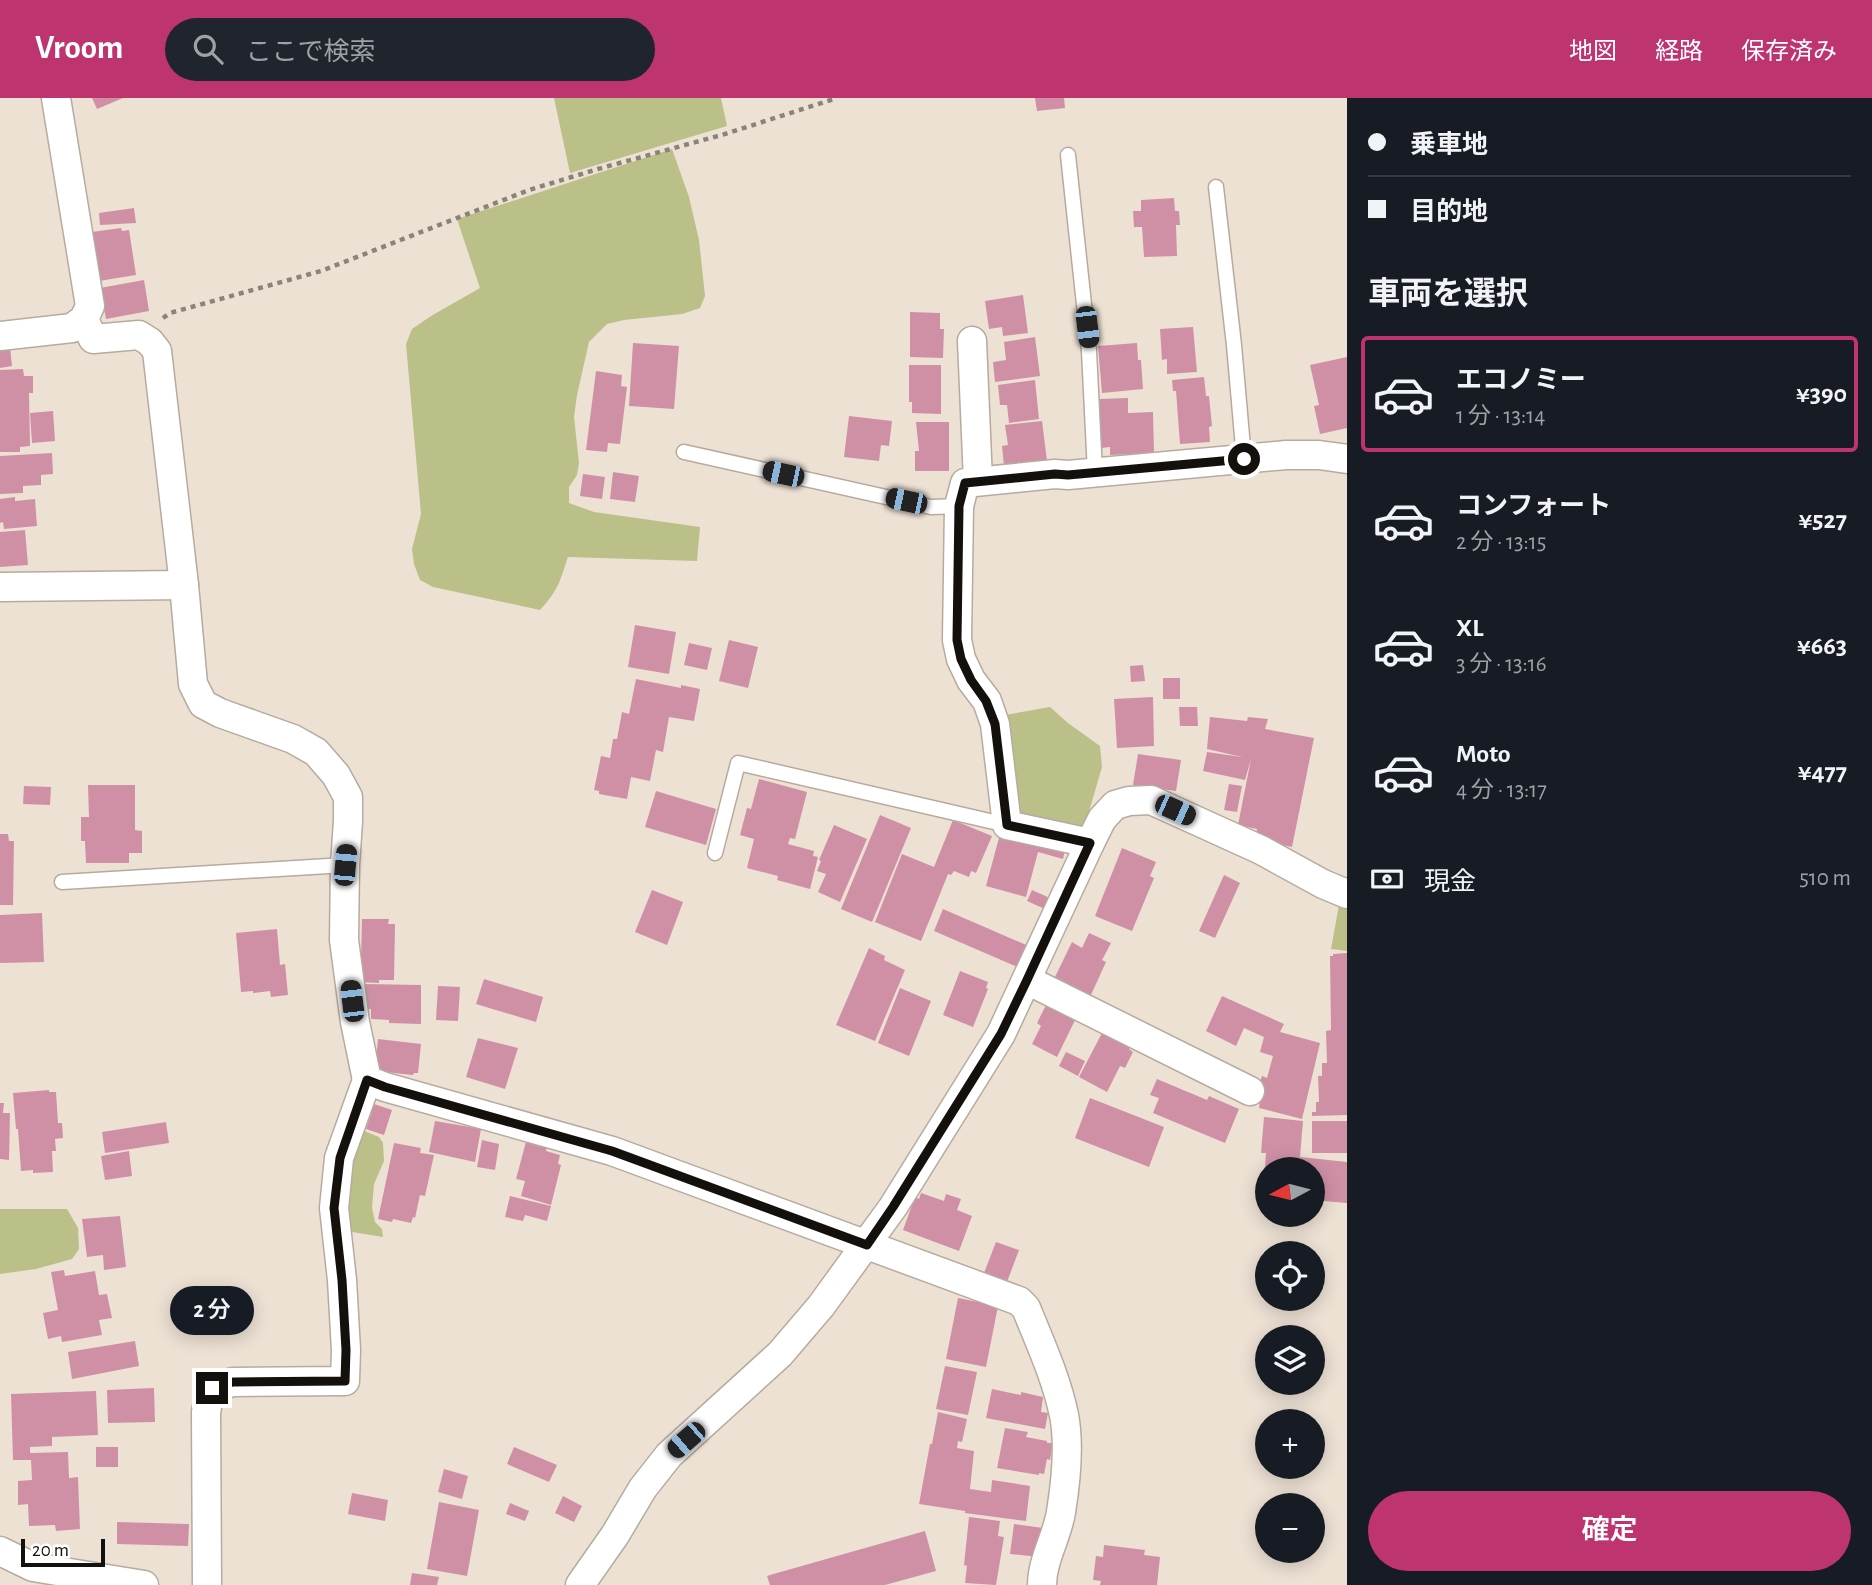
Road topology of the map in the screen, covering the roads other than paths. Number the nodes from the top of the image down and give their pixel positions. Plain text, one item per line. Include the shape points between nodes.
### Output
1 (56, 98) edge
2 (1068, 155) dead end
3 (1216, 187) dead end
4 (84, 319) junction
5 (0, 336) edge
6 (972, 341) dead end
7 (684, 452) dead end
8 (1244, 459) junction
9 (1347, 459) edge
10 (1095, 472) junction
11 (978, 481) junction
12 (959, 506) junction
13 (184, 585) junction
14 (0, 587) edge
15 (1007, 825) junction
16 (1090, 843) junction
17 (715, 853) dead end
18 (345, 865) junction
19 (62, 882) dead end
20 (1347, 894) edge
21 (1027, 980) junction
22 (367, 1080) junction
23 (1250, 1091) dead end
24 (867, 1245) junction
25 (0, 1551) edge
26 (144, 1585) edge
27 (207, 1585) edge
28 (580, 1585) edge
29 (1042, 1585) edge

1 - 4 street via 90,306
2 - 10 lane via 1089,351
3 - 8 lane
4 - 5 street via 72,328
4 - 13 street via 93,339 139,335 157,351
6 - 11 street
7 - 12 lane via 931,507
8 - 9 street via 1319,455
8 - 10 street
10 - 11 street
11 - 12 street via 965,483
12 - 15 street via 957,640 961,659 995,724
13 - 14 street
13 - 18 street via 193,684 203,704 316,752 348,797
15 - 16 street
15 - 17 lane via 738,763
16 - 20 street via 1115,805 1150,800
16 - 21 street
18 - 19 lane
18 - 22 street via 344,940
21 - 23 street
21 - 24 street via 1001,1034
22 - 24 street via 612,1151
22 - 27 street via 340,1158 334,1208 345,1381 233,1382 212,1388 206,1412
24 - 28 street via 780,1354 669,1455
24 - 29 street via 1019,1301 1026,1308 1065,1417 1065,1485
25 - 26 street via 33,1567

